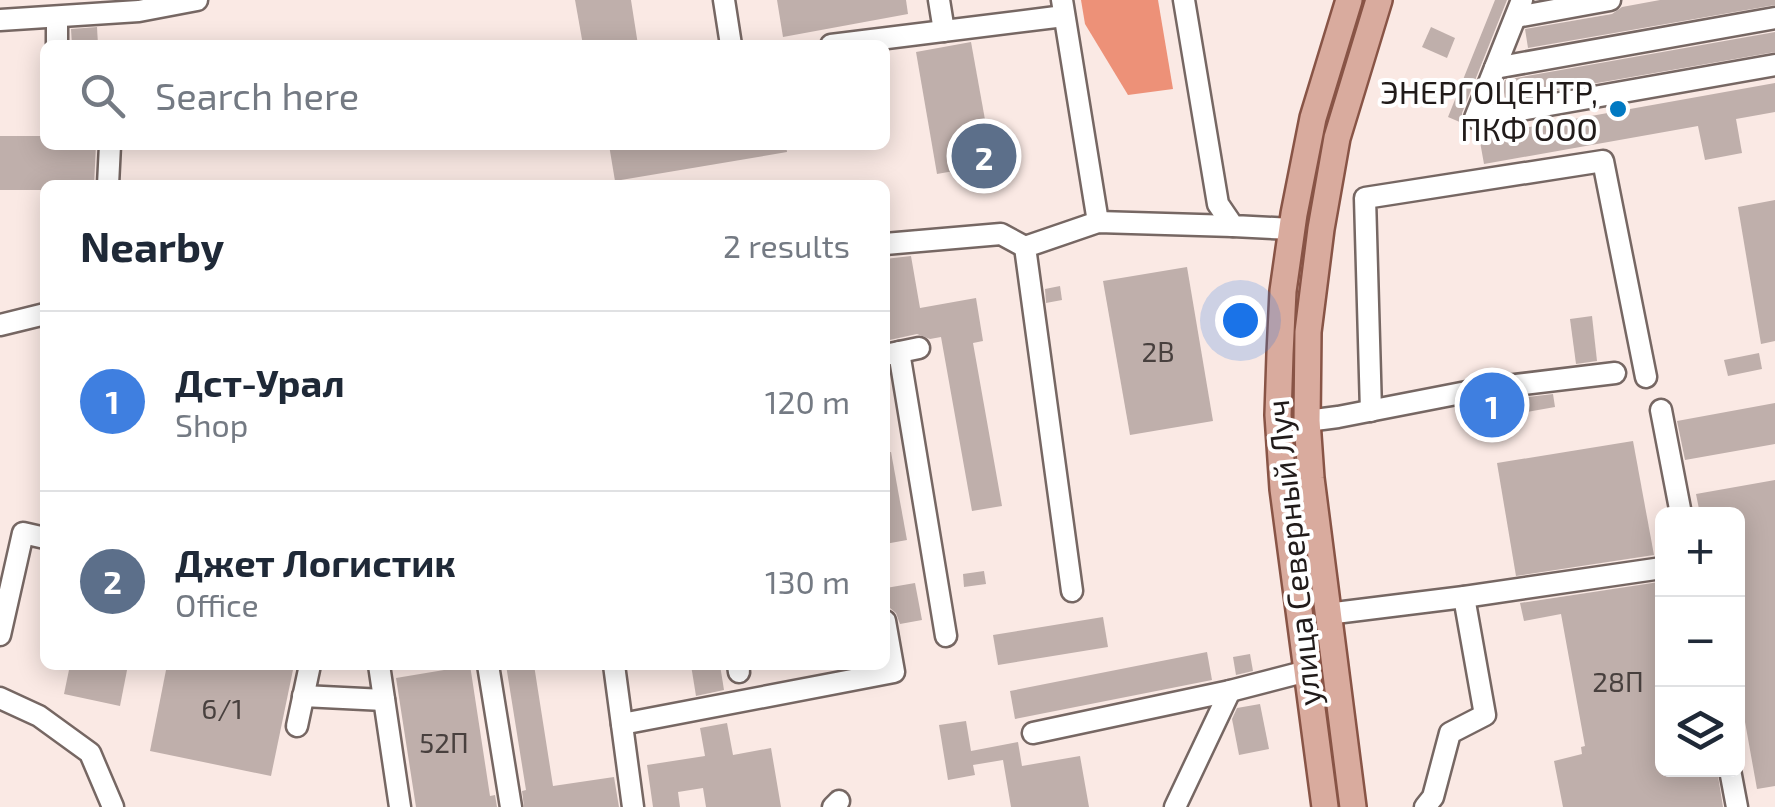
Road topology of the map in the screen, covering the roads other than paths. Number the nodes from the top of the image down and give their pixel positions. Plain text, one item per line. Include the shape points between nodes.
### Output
1 (197, 0) edge
2 (724, 0) edge
3 (939, 0) edge
4 (1184, 0) edge
5 (1349, 0) edge
6 (1379, 0) edge
7 (1610, 0) edge
8 (1063, 8) edge
9 (1519, 8) edge
10 (57, 18) junction
11 (1775, 18) edge
12 (0, 20) edge
13 (944, 31) junction
14 (57, 40) edge
15 (730, 40) edge
16 (871, 40) edge
17 (1775, 64) edge
18 (1495, 68) junction
19 (110, 150) edge
20 (108, 180) edge
21 (1098, 222) junction
22 (1233, 226) junction
23 (1292, 229) junction
24 (890, 244) edge
25 (1025, 247) junction
26 (40, 315) edge
27 (0, 325) edge
28 (901, 352) edge
29 (1615, 373) dead end
30 (1646, 377) dead end
31 (1661, 410) dead end
32 (1371, 411) junction
33 (1308, 421) junction
34 (1680, 507) edge
35 (40, 537) edge
36 (1655, 569) edge
37 (1072, 592) dead end
38 (1464, 597) junction
39 (1328, 614) junction
40 (0, 635) edge
41 (946, 636) dead end
42 (890, 649) edge
43 (309, 670) edge
44 (380, 670) edge
45 (489, 670) edge
46 (615, 670) edge
47 (1307, 671) junction
48 (1230, 691) junction
49 (303, 696) junction
50 (0, 698) edge
51 (384, 700) junction
52 (622, 724) junction
53 (297, 726) dead end
54 (1033, 733) dead end
55 (1732, 777) edge
56 (112, 807) edge
57 (400, 807) edge
58 (511, 807) edge
59 (633, 807) edge
60 (1175, 807) edge
61 (1325, 807) edge
62 (1354, 807) edge
63 (1425, 807) edge
64 (1738, 807) edge

1 - 10 lane
2 - 15 lane
3 - 13 lane
4 - 22 lane via 1218,204
5 - 23 main road, улица Северный Луч via 1313,118
6 - 33 main road, улица Северный Луч via 1337,138 1321,230 1308,332
7 - 9 lane
8 - 13 lane
8 - 21 lane
9 - 18 lane
10 - 12 lane
10 - 14 lane
11 - 18 lane
13 - 16 lane
17 - 18 lane via 1475,118
19 - 20 lane
21 - 22 lane
21 - 25 lane
22 - 23 lane
23 - 47 main road, улица Северный Луч via 1278,415
24 - 25 lane via 1002,234
25 - 37 lane
26 - 27 lane
28 - 41 lane
29 - 32 lane
30 - 32 lane via 1603,160 1366,198
31 - 34 lane
32 - 33 lane
33 - 39 main road, улица Северный Луч
35 - 40 lane via 23,533
36 - 38 lane
38 - 39 lane
38 - 63 lane via 1485,715 1450,733
39 - 62 main road, улица Северный Луч
42 - 52 lane via 894,672
43 - 49 lane
44 - 51 lane
45 - 58 lane
46 - 52 lane
47 - 48 lane
47 - 61 main road, улица Северный Луч
48 - 54 lane
48 - 60 lane
49 - 51 lane
49 - 53 lane
50 - 56 lane via 40,716 90,753
51 - 57 lane
52 - 59 lane
55 - 64 lane

